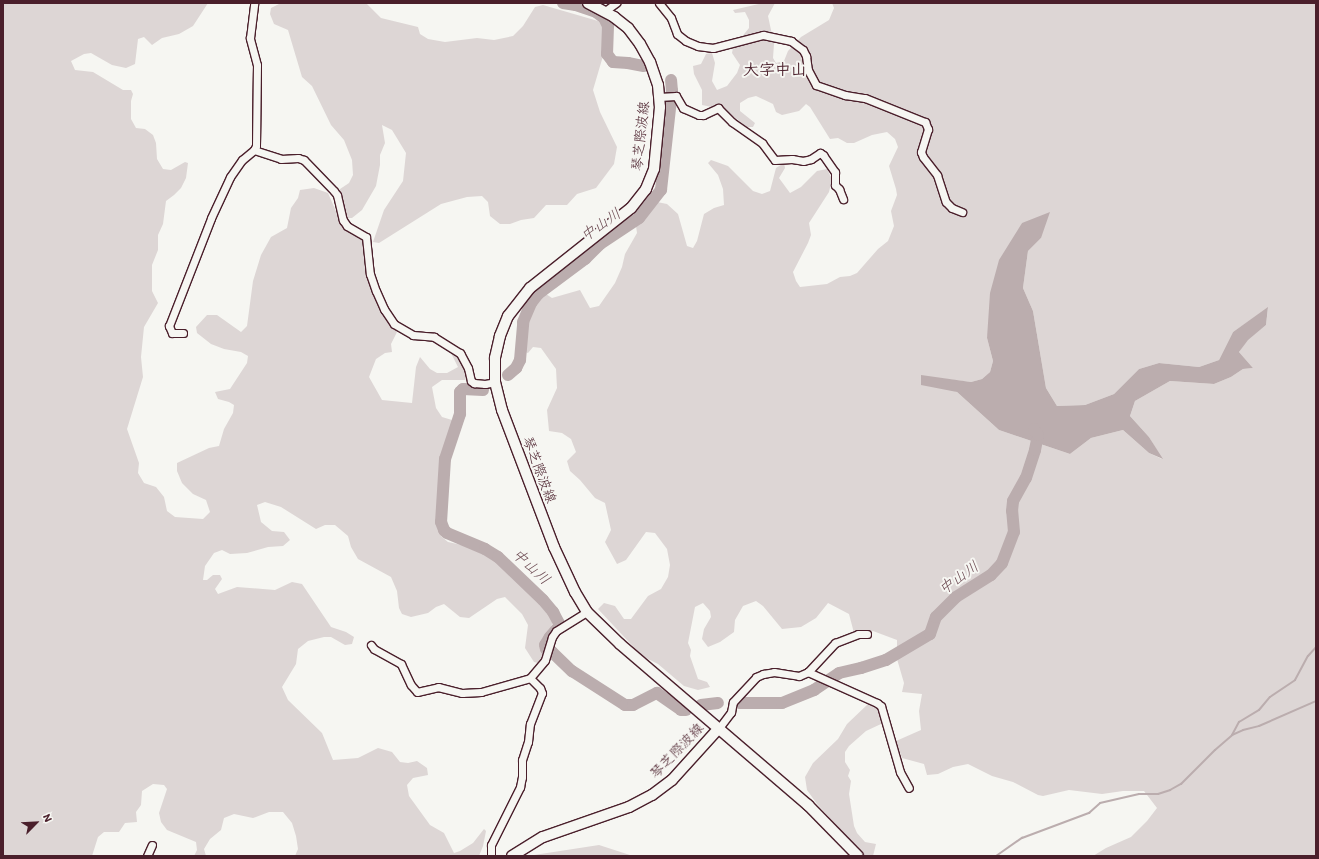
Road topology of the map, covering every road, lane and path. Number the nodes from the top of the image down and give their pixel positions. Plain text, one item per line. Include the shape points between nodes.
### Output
1 (254, 3) edge
2 (588, 3) edge
3 (616, 3) edge
4 (659, 3) edge
5 (606, 11) junction
6 (660, 97) junction
7 (254, 150) junction
8 (843, 199) dead end
9 (962, 212) dead end
10 (183, 333) dead end
11 (495, 382) junction
12 (587, 612) junction
13 (867, 634) dead end
14 (371, 645) dead end
15 (808, 672) junction
16 (530, 678) junction
17 (719, 728) junction
18 (909, 788) dead end
19 (152, 845) dead end
20 (147, 856) edge
21 (491, 856) edge
22 (512, 856) edge
23 (858, 856) edge

1 - 7 street via 250,38 257,65 257,139
2 - 5 main road, 琴芝際波線
3 - 5 street
4 - 9 street via 671,18 677,34 686,41 713,48 763,35 791,42 803,50 808,70 816,85 845,95 865,98 925,122 928,129 921,152 923,157 937,175 946,202
5 - 6 main road, 琴芝際波線 via 628,28 640,44 654,73
6 - 8 street via 676,96 683,108 699,115 718,108 732,122 762,143 776,160 792,158 803,161 820,153 835,172 835,185
6 - 11 main road, 琴芝際波線 via 660,122 654,169 646,189 631,208 541,279 518,301 508,316 500,336 495,358
7 - 10 street via 242,160 230,178 211,218 168,326 172,333
7 - 11 street via 280,159 304,160 334,191 347,226 366,237 370,274 384,309 394,324 413,335 434,337 460,353 474,383
11 - 12 main road, 琴芝際波線 via 508,429 537,506 562,565
12 - 16 street via 556,632 545,660
12 - 17 main road, 琴芝際波線 via 620,644
13 - 15 street via 858,634 835,643
14 - 16 street via 374,650 401,664 417,692 438,687 470,693 481,692
15 - 17 street via 800,676 774,672 756,677 733,702 730,712
15 - 18 street via 881,706 900,772
16 - 21 street via 542,693 530,724 522,760 520,788 491,845
17 - 22 main road, 琴芝際波線 via 672,780 652,795 543,837
17 - 23 main road via 808,805
19 - 20 street

